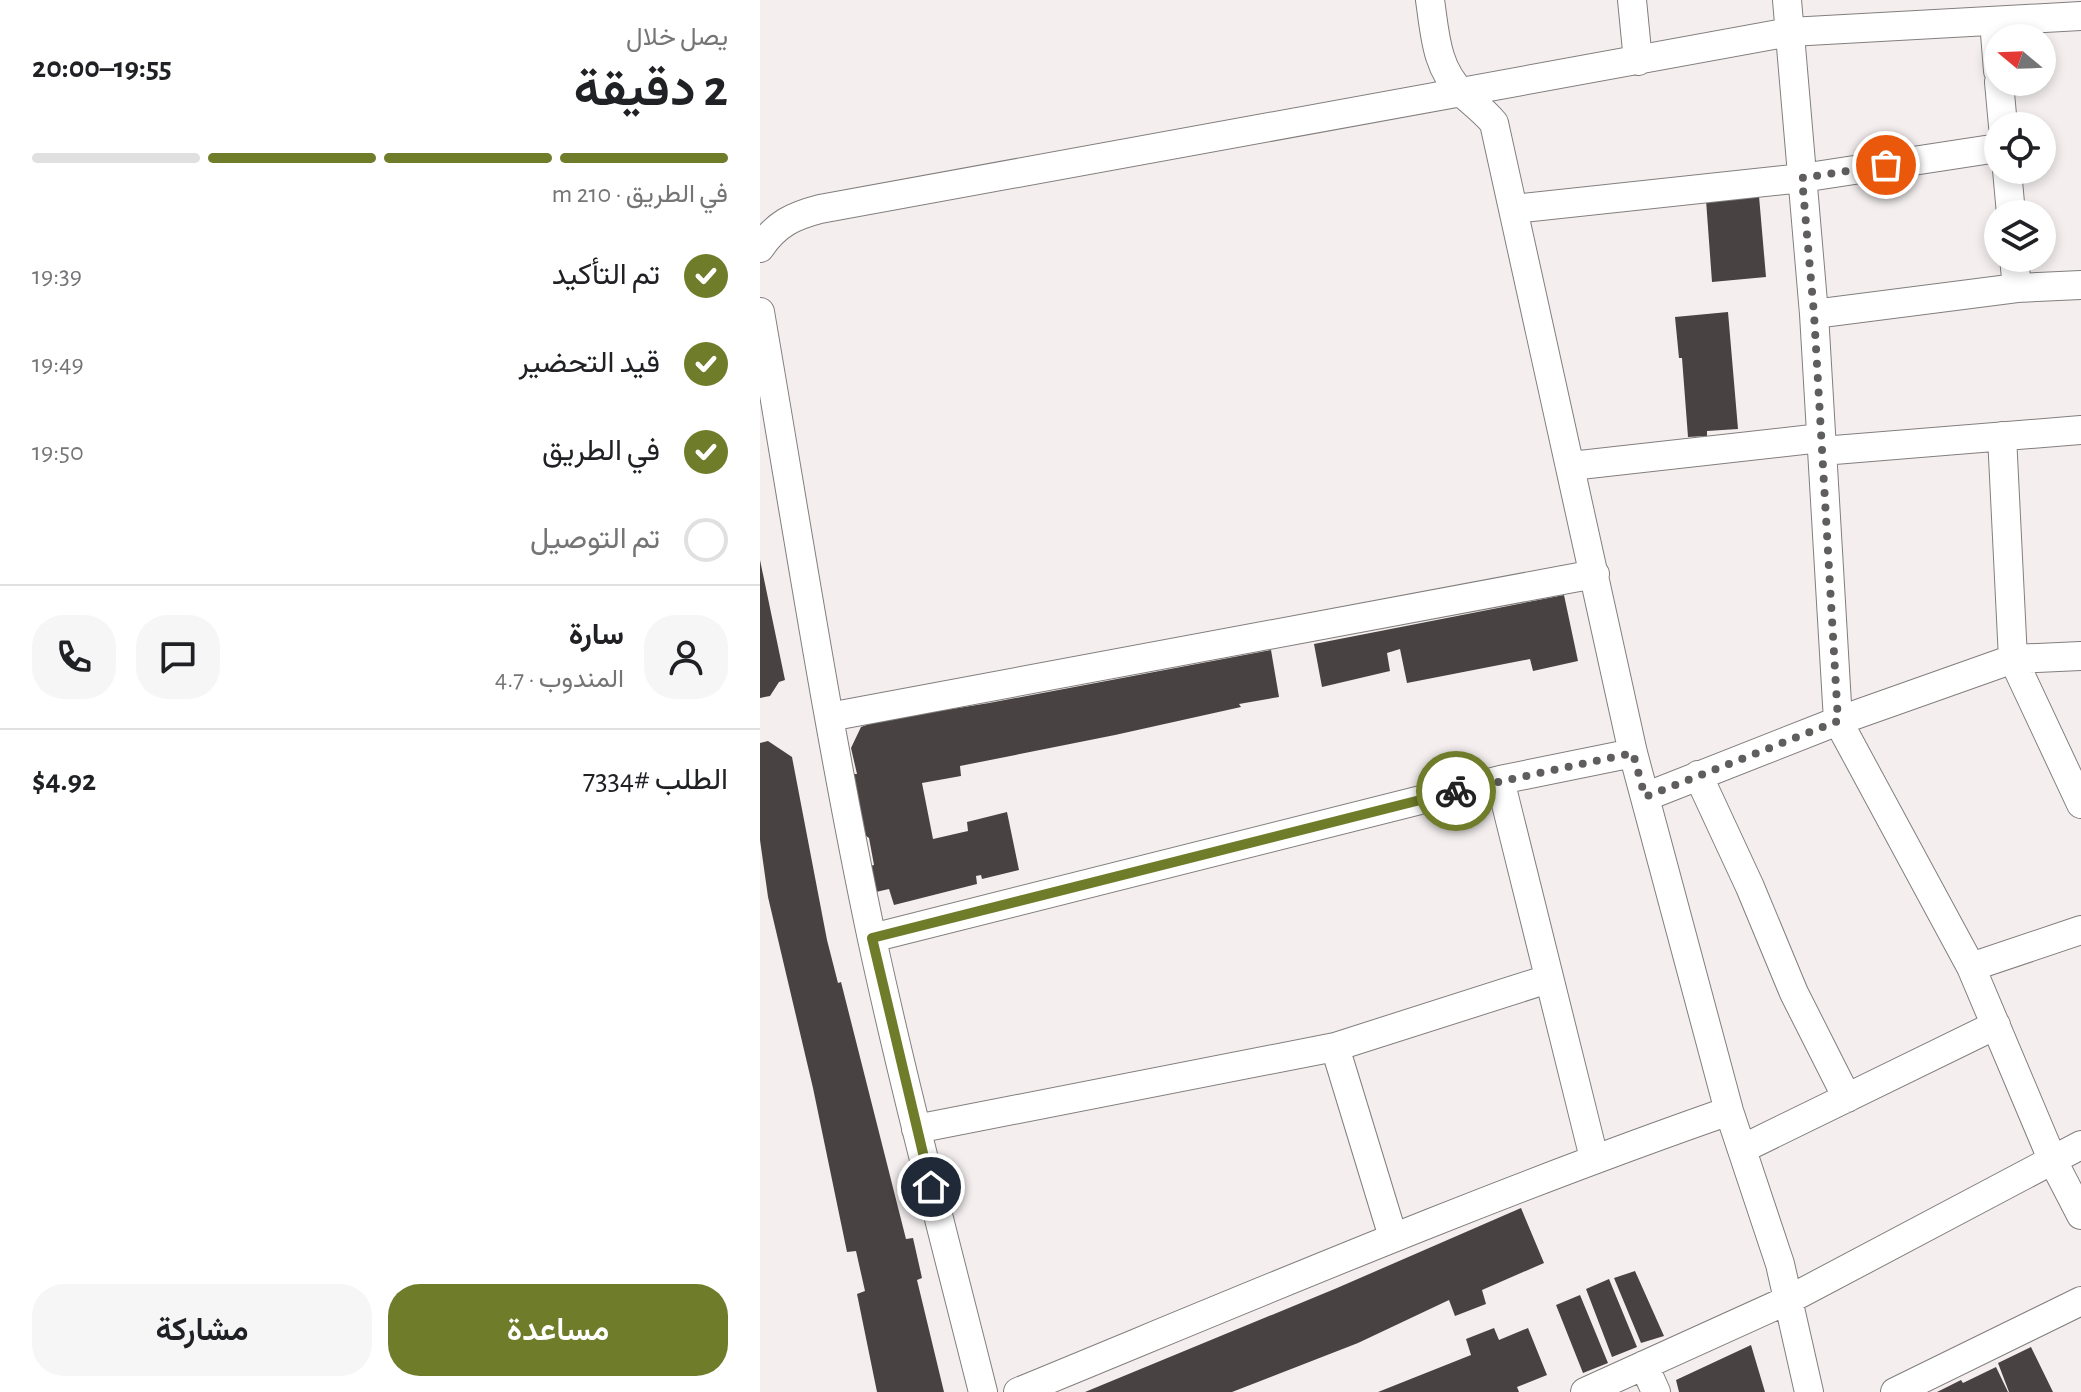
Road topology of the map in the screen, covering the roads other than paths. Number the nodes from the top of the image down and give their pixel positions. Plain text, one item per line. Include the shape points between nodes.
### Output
1 (1430, 0) edge
2 (1632, 0) edge
3 (1787, 0) edge
4 (2081, 16) edge
5 (1994, 21) junction
6 (1994, 24) edge
7 (1790, 32) junction
8 (1638, 61) junction
9 (1461, 92) junction
10 (1984, 150) edge
11 (1802, 178) junction
12 (1513, 209) junction
13 (760, 248) edge
14 (2015, 272) edge
15 (2081, 285) edge
16 (2017, 288) junction
17 (760, 312) edge
18 (1814, 314) junction
19 (2081, 430) edge
20 (2002, 436) junction
21 (1822, 444) junction
22 (1571, 466) junction
23 (1595, 574) junction
24 (2081, 656) edge
25 (2013, 659) junction
26 (829, 717) junction
27 (1838, 721) junction
28 (1633, 753) junction
29 (1698, 775) junction
30 (1500, 780) junction
31 (1645, 797) junction
32 (2081, 804) edge
33 (2081, 930) edge
34 (872, 938) junction
35 (1971, 967) junction
36 (1548, 979) junction
37 (1996, 1025) junction
38 (1335, 1047) junction
39 (1847, 1098) junction
40 (1729, 1111) junction
41 (916, 1129) junction
42 (2081, 1145) edge
43 (1742, 1149) junction
44 (1594, 1158) junction
45 (2052, 1159) junction
46 (2081, 1165) edge
47 (2081, 1215) edge
48 (1393, 1237) junction
49 (1790, 1299) junction
50 (2081, 1301) edge
51 (1644, 1365) junction
52 (983, 1392) edge
53 (1018, 1392) edge
54 (1585, 1392) edge
55 (1656, 1392) edge
56 (1809, 1392) edge
57 (1895, 1392) edge

1 - 9 street via 1439,61
2 - 8 street
3 - 7 street
4 - 5 street
5 - 6 street
5 - 7 street
7 - 8 street
7 - 11 street
8 - 9 street
9 - 12 street via 1494,123
9 - 13 street via 820,209 781,224
10 - 11 street
11 - 12 street
11 - 18 street
12 - 22 street
14 - 16 street
15 - 16 street
16 - 18 street
17 - 26 street
18 - 21 street
19 - 20 street
20 - 21 street
20 - 25 street
21 - 22 street
21 - 27 street
22 - 23 street
23 - 26 street
23 - 28 street
24 - 25 street
25 - 27 street
25 - 32 street
26 - 34 street
27 - 29 street
27 - 35 street
28 - 30 street
28 - 31 street
29 - 31 street
29 - 39 street via 1794,993
30 - 34 street
30 - 36 street
31 - 40 street
33 - 35 street
34 - 41 street
35 - 37 street
36 - 38 street
36 - 44 street
37 - 39 street
37 - 45 street
38 - 41 street
38 - 48 street
39 - 43 street
40 - 43 street
40 - 44 street
41 - 52 street
42 - 45 street
43 - 49 street
44 - 48 street
45 - 46 street
45 - 47 street
45 - 49 street
48 - 53 street
49 - 51 street
49 - 56 street
50 - 57 street
51 - 54 street
51 - 55 street

